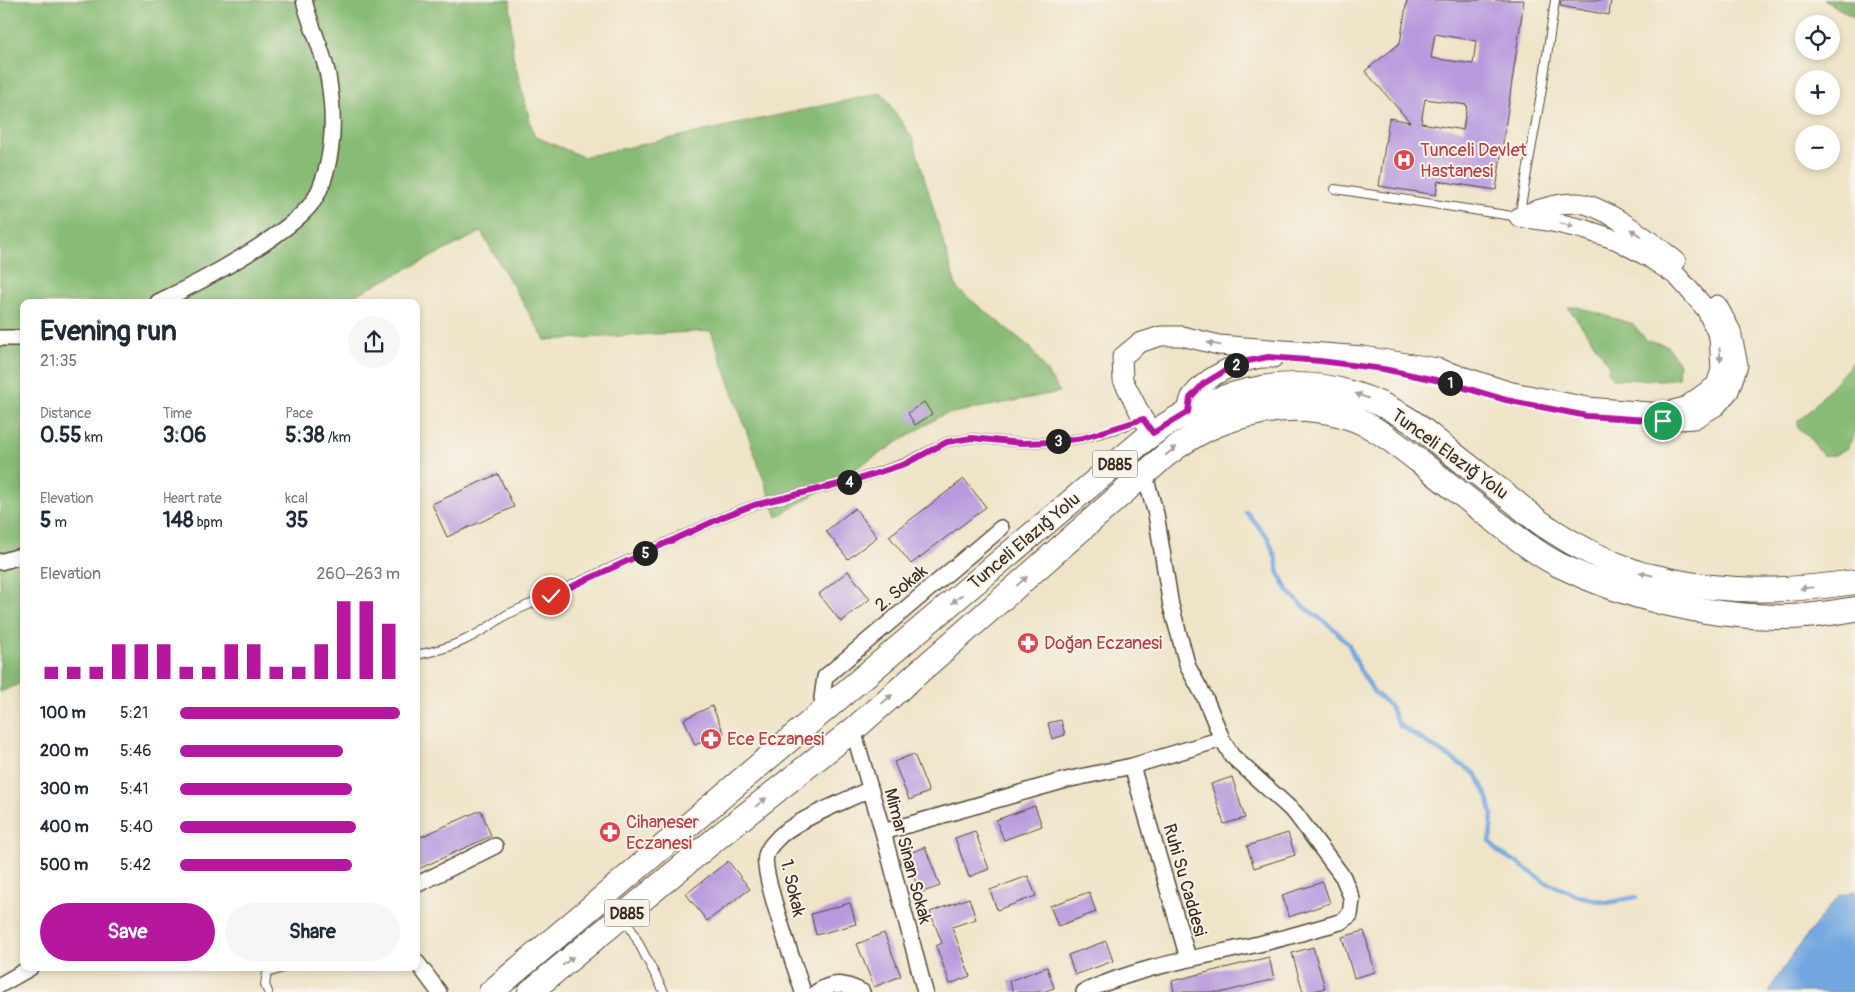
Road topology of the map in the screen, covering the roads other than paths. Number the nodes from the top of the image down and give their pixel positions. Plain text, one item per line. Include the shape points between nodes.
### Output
1 (304, 0) edge
2 (1555, 0) edge
3 (1335, 189) dead end
4 (1519, 217) junction
5 (164, 299) edge
6 (0, 338) edge
7 (20, 338) edge
8 (1188, 412) junction
9 (1148, 426) junction
10 (1144, 473) junction
11 (1002, 528) dead end
12 (20, 556) edge
13 (0, 562) edge
14 (1855, 582) edge
15 (1855, 608) edge
16 (420, 654) edge
17 (825, 710) junction
18 (853, 730) junction
19 (1222, 739) junction
20 (1132, 766) junction
21 (870, 789) junction
22 (884, 832) junction
23 (495, 846) dead end
24 (420, 883) edge
25 (624, 916) junction
26 (1188, 958) junction
27 (420, 966) edge
28 (25, 971) edge
29 (273, 971) edge
30 (0, 985) edge
31 (268, 992) edge
32 (439, 992) edge
33 (491, 992) edge
34 (530, 992) edge
35 (664, 992) edge
36 (803, 992) edge
37 (817, 992) edge
38 (862, 992) edge
39 (925, 992) edge
40 (1084, 992) edge

1 - 5 street via 328,76 332,116 332,142 316,196 306,210 256,248
2 - 4 lane
3 - 4 lane
8 -> 4 street via 1190,398 1203,384 1238,363 1268,357 1383,369 1445,382 1506,400 1587,416 1663,421 1694,419 1716,406 1729,391 1738,365 1731,331 1716,304 1688,271 1600,208 1577,203 1548,206
4 -> 9 street via 1565,225 1617,240 1677,276 1706,308 1719,338 1721,370 1716,385 1685,407 1662,413 1587,407 1508,391 1437,368 1373,358 1264,350 1219,345 1182,336 1161,336 1139,343 1122,356 1123,380
6 - 7 street
8 - 9 main road, Tunceli Elazığ Yolu / D885
14 -> 8 main road, Tunceli Elazığ Yolu / D885 via 1807,589 1741,590 1693,585 1639,573 1594,554 1550,529 1411,422 1382,404 1355,394 1318,386 1272,386 1215,399
9 - 16 lane via 1055,442 1021,443 972,438 947,442 905,464 754,505 723,517 506,615 462,643
9 -> 17 main road, Tunceli Elazığ Yolu / D885
10 -> 15 main road, Tunceli Elazığ Yolu / D885 via 1187,439 1216,424 1273,410 1303,408 1325,412 1368,425 1529,547 1559,565 1608,586 1658,602 1719,613 1777,617
18 -> 10 main road, Tunceli Elazığ Yolu / D885
10 - 19 street via 1156,514 1171,606 1188,668
11 - 17 street, 2. Sokak via 825,677 822,698
12 - 13 street
17 - 33 main road, Tunceli Elazığ Yolu / D885
18 - 21 street, Mimar Sinan Sokak
25 -> 18 main road, Tunceli Elazığ Yolu / D885
19 - 20 street
19 - 26 street via 1232,756 1295,813 1343,877 1352,899 1350,914 1340,922 1256,945
20 - 22 street via 1066,780
20 - 26 street, Ruhi Su Caddesi
21 - 22 street, Mimar Sinan Sokak
21 - 36 street, 1. Sokak via 804,820 778,838 765,857 774,901
22 - 39 street, Mimar Sinan Sokak
23 - 24 street
34 -> 25 main road, Tunceli Elazığ Yolu / D885
25 - 35 lane
26 - 40 street, Ruhi Su Caddesi via 1108,981
27 - 32 street
28 - 30 street
29 - 31 lane via 267,973 265,985
37 - 38 street via 841,983

